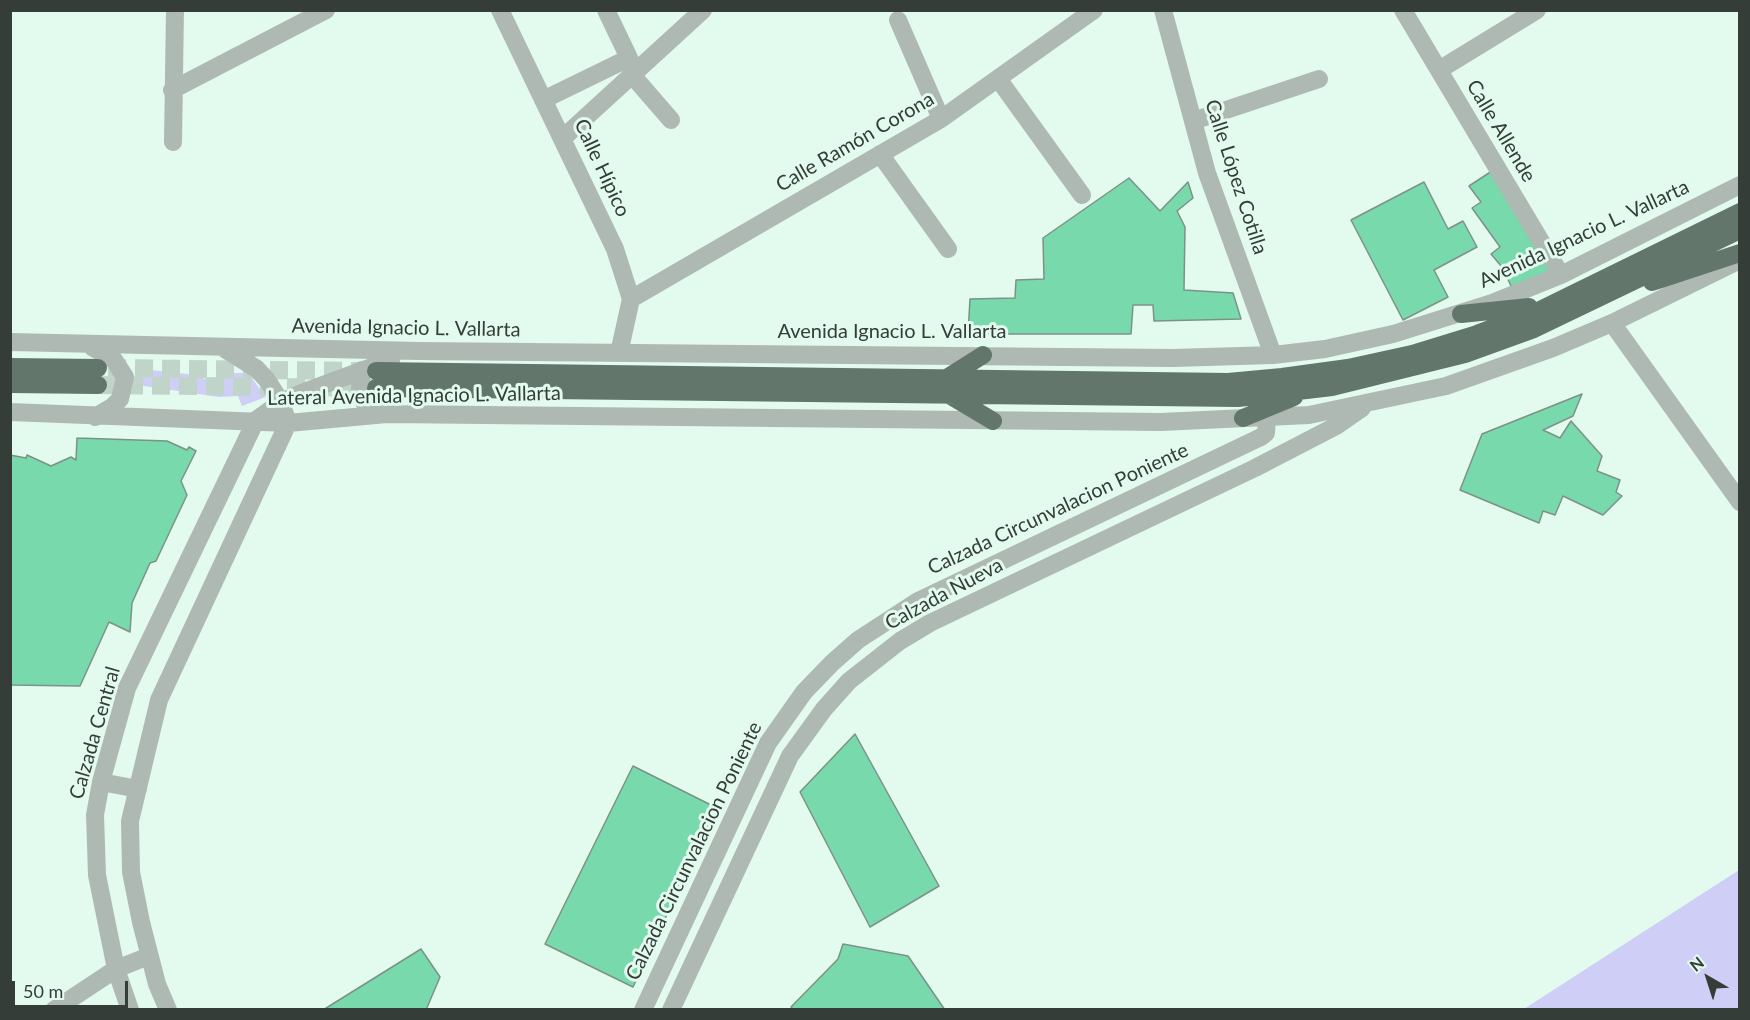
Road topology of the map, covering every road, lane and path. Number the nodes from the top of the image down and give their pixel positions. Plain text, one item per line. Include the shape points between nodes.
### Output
1 (175, 10) edge
2 (326, 10) edge
3 (500, 10) edge
4 (606, 10) edge
5 (703, 10) edge
6 (1094, 10) edge
7 (1163, 10) edge
8 (1537, 10) edge
9 (1406, 11) edge
10 (898, 20) dead end
11 (630, 67) junction
12 (1438, 70) junction
13 (1319, 79) dead end
14 (999, 80) junction
15 (172, 90) junction
16 (543, 100) junction
17 (941, 119) junction
18 (671, 120) dead end
19 (1192, 121) junction
20 (563, 138) junction
21 (173, 142) dead end
22 (880, 154) junction
23 (1740, 185) edge
24 (1082, 195) dead end
25 (1740, 212) edge
26 (1740, 230) edge
27 (948, 249) dead end
28 (1740, 253) edge
29 (1740, 260) edge
30 (1561, 275) junction
31 (1607, 295) junction
32 (631, 299) junction
33 (1549, 305) junction
34 (1461, 314) junction
35 (1612, 323) junction
36 (10, 342) edge
37 (89, 345) junction
38 (223, 347) junction
39 (419, 351) junction
40 (619, 353) junction
41 (983, 355) junction
42 (1273, 356) junction
43 (10, 367) edge
44 (372, 376) junction
45 (10, 384) edge
46 (947, 387) junction
47 (1313, 389) junction
48 (281, 402) junction
49 (1369, 404) junction
50 (10, 412) edge
51 (387, 414) junction
52 (95, 417) junction
53 (1267, 417) junction
54 (1243, 418) junction
55 (256, 420) junction
56 (993, 421) junction
57 (288, 423) junction
58 (1740, 502) edge
59 (1118, 506) junction
60 (1128, 528) junction
61 (886, 620) junction
62 (904, 639) junction
63 (101, 782) junction
64 (138, 789) junction
65 (149, 956) junction
66 (116, 969) junction
67 (54, 1010) edge
68 (130, 1010) edge
69 (168, 1010) edge
70 (643, 1010) edge
71 (671, 1010) edge

1 - 15 street
2 - 15 street
3 - 16 street, Calle Hípico
4 - 11 street
5 - 11 street
6 - 14 street, Calle Ramón Corona
7 - 19 street, Calle López Cotilla
8 - 12 street
9 - 12 street, Calle Allende
10 - 17 street
11 - 16 street
11 - 18 street
11 - 20 street
12 - 30 street, Calle Allende
13 - 19 street
14 - 17 street, Calle Ramón Corona
14 - 24 street
15 - 21 street
16 - 20 street, Calle Hípico
17 - 22 street, Calle Ramón Corona
19 - 42 street, Calle López Cotilla
20 - 32 street, Calle Hípico via 615,249
22 - 27 street
22 - 32 street, Calle Ramón Corona
23 - 30 street, Avenida Ignacio L. Vallarta
25 - 33 highway
26 - 31 highway
28 - 31 highway
29 - 35 street
30 - 34 street, Avenida Ignacio L. Vallarta
31 - 47 highway via 1464,354 1397,373
32 - 40 street
33 - 34 highway
33 - 46 highway via 1412,354 1348,368 1228,382
34 - 42 street, Avenida Ignacio L. Vallarta via 1393,334
35 - 49 street via 1446,386
35 - 58 street
36 - 37 street, Avenida Ignacio L. Vallarta
37 - 38 street, Avenida Ignacio L. Vallarta
37 - 52 street via 114,360 125,377 120,399
38 - 39 street, Avenida Ignacio L. Vallarta
38 - 48 street via 257,369
39 - 40 street, Avenida Ignacio L. Vallarta
39 - 44 street
40 - 41 street, Avenida Ignacio L. Vallarta
41 - 42 street, Avenida Ignacio L. Vallarta
41 - 46 highway
43 - 45 highway via 98,377
44 - 46 highway
44 - 48 street
44 - 51 street via 360,388 364,402
46 - 47 highway via 1238,398
46 - 56 highway
47 - 54 highway
48 - 55 street
48 - 57 street
49 - 53 street via 1309,415
49 - 60 street, Calzada Nueva via 1336,426 1255,468
50 - 52 street, Lateral Avenida Ignacio L. Vallarta
51 - 56 street, Lateral Avenida Ignacio L. Vallarta
51 - 57 street, Lateral Avenida Ignacio L. Vallarta
52 - 55 street, Lateral Avenida Ignacio L. Vallarta
53 - 54 street
53 - 59 street, Calzada Circunvalacion Poniente via 1266,433 1261,437
54 - 56 street via 1161,422
55 - 57 street, Lateral Avenida Ignacio L. Vallarta
55 - 63 street, Calzada Central via 127,687
57 - 64 street via 159,699
59 - 60 street
59 - 61 street, Calzada Circunvalacion Poniente via 955,582
60 - 62 street, Calzada Nueva
61 - 62 street
61 - 70 street, Calzada Circunvalacion Poniente via 832,663 804,693 768,743
62 - 71 street, Calzada Nueva via 849,681 790,756
63 - 64 street
63 - 66 street, Calzada Central via 95,815 97,875
64 - 65 street via 130,821 131,872
65 - 66 street
65 - 69 street
66 - 67 street
66 - 68 street, Calzada Central

